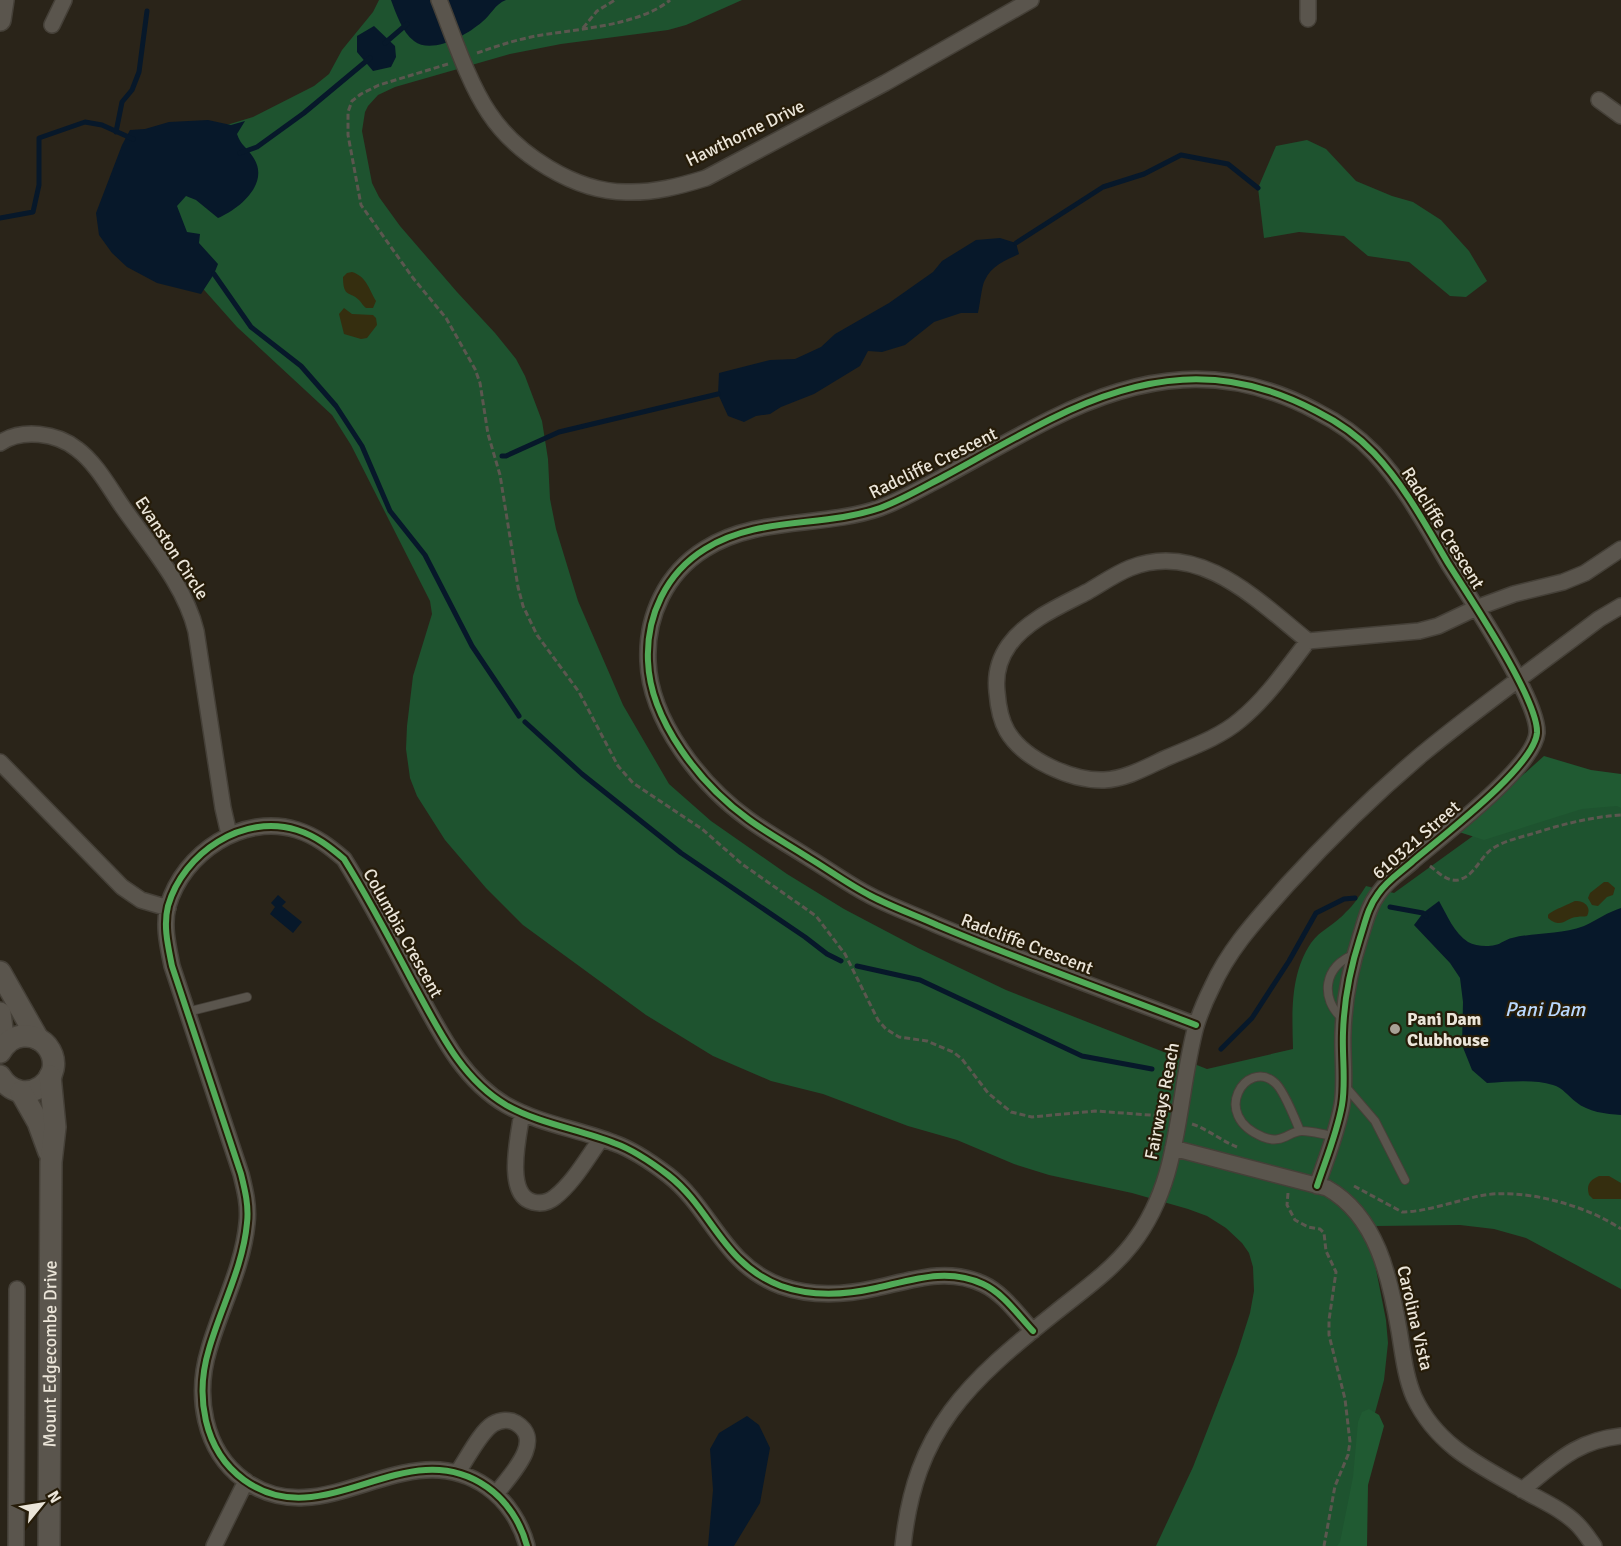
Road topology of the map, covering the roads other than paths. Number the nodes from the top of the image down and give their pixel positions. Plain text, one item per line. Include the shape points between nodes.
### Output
1 (3, 0) edge
2 (64, 0) edge
3 (439, 0) edge
4 (1031, 0) edge
5 (1308, 0) edge
6 (1308, 19) dead end
7 (0, 20) edge
8 (52, 25) dead end
9 (1599, 100) dead end
10 (1621, 116) edge
11 (0, 443) edge
12 (1621, 549) edge
13 (1621, 606) edge
14 (1476, 608) junction
15 (1308, 641) junction
16 (1518, 680) junction
17 (0, 762) edge
18 (229, 834) junction
19 (168, 908) junction
20 (0, 972) edge
21 (247, 998) dead end
22 (187, 1012) junction
23 (0, 1013) edge
24 (1196, 1024) junction
25 (38, 1039) junction
26 (2, 1049) edge
27 (50, 1076) junction
28 (1343, 1084) junction
29 (8, 1087) edge
30 (522, 1113) junction
31 (1300, 1131) junction
32 (1334, 1137) junction
33 (601, 1139) junction
34 (1173, 1148) junction
35 (51, 1162) junction
36 (1405, 1180) dead end
37 (1317, 1186) junction
38 (17, 1289) dead end
39 (1033, 1330) junction
40 (1621, 1436) edge
41 (457, 1473) junction
42 (246, 1481) junction
43 (1522, 1490) junction
44 (496, 1494) junction
45 (16, 1546) edge
46 (49, 1546) edge
47 (214, 1546) edge
48 (527, 1546) edge
49 (903, 1546) edge
50 (1594, 1546) edge

1 - 7 street
2 - 8 street
3 - 4 street, Hawthorne Drive via 460,54 488,111 504,133 547,167 596,188 624,193 677,187 706,178
5 - 6 street
9 - 10 street
11 - 18 street, Evanston Circle via 28,433 54,437 77,448 178,587 192,612 196,631
12 - 14 street via 1585,573 1563,582
13 - 16 street, Fairways Reach
14 - 15 street via 1419,631
14 - 16 street, Radcliffe Crescent
14 - 24 street, Radcliffe Crescent via 1409,495 1368,447 1340,423 1294,399 1252,385 1209,379 1136,385 1099,397 883,507 733,535 703,550 678,570 651,621 648,677 658,708 679,746 708,785 746,818 870,896
15 - 15 street via 1230,580 1210,570 1187,561 1147,563 1130,568 1021,631 999,662 999,708 1007,731 1025,751 1050,767 1079,778 1106,780 1130,774 1239,722 1260,702
16 - 24 street, Fairways Reach via 1421,755 1295,877 1234,946
16 - 28 street, 610321 Street via 1535,717 1537,734 1532,750 1475,808 1384,886 1370,907 1346,994
17 - 19 street via 122,887 141,900
18 - 19 street, Columbia Crescent via 188,867
18 - 30 street, Columbia Crescent via 276,826 297,830 323,842 344,859 451,1052 476,1082
19 - 22 street, Columbia Crescent via 166,938
20 - 25 street
21 - 22 lane
22 - 42 street, Columbia Crescent via 247,1198 248,1223 242,1253 208,1350 202,1395 204,1417 214,1445
23 - 26 street
24 - 34 street, Fairways Reach
25 - 26 street via 20,1036
25 - 27 street, Mount Edgecombe Drive via 52,1056
27 - 29 street via 38,1089
27 - 35 street, Mount Edgecombe Drive via 55,1127
28 - 32 street, 610321 Street
28 - 36 lane via 1376,1121
29 - 35 street, Mount Edgecombe Drive via 38,1122
30 - 33 street, Columbia Crescent
30 - 33 street via 516,1183 527,1200 535,1203 545,1203 564,1188
31 - 31 lane via 1274,1081 1253,1078 1241,1086 1234,1107 1251,1131 1273,1139 1287,1138
31 - 32 lane
32 - 37 street, 610321 Street
33 - 39 street, Columbia Crescent via 644,1156 672,1178 726,1247 747,1267 780,1286 814,1294 842,1294 926,1276 954,1276 983,1284
34 - 37 street, Carolina Vista
34 - 39 street, Fairways Reach via 1165,1184 1132,1245 1099,1278
35 - 46 street, Mount Edgecombe Drive
37 - 43 street, Carolina Vista via 1349,1203 1372,1238 1392,1291 1405,1369 1427,1419 1449,1445
38 - 45 street
39 - 49 street, Fairways Reach via 987,1369 955,1404 934,1436 917,1475
40 - 43 street via 1572,1450
41 - 42 street, Columbia Crescent via 415,1470 330,1494 301,1498 273,1493
41 - 44 street, Columbia Crescent
41 - 44 street via 495,1422 516,1423 529,1442
42 - 47 street
43 - 50 street, Carolina Vista via 1556,1507 1577,1524
44 - 48 street, Columbia Crescent via 517,1521

